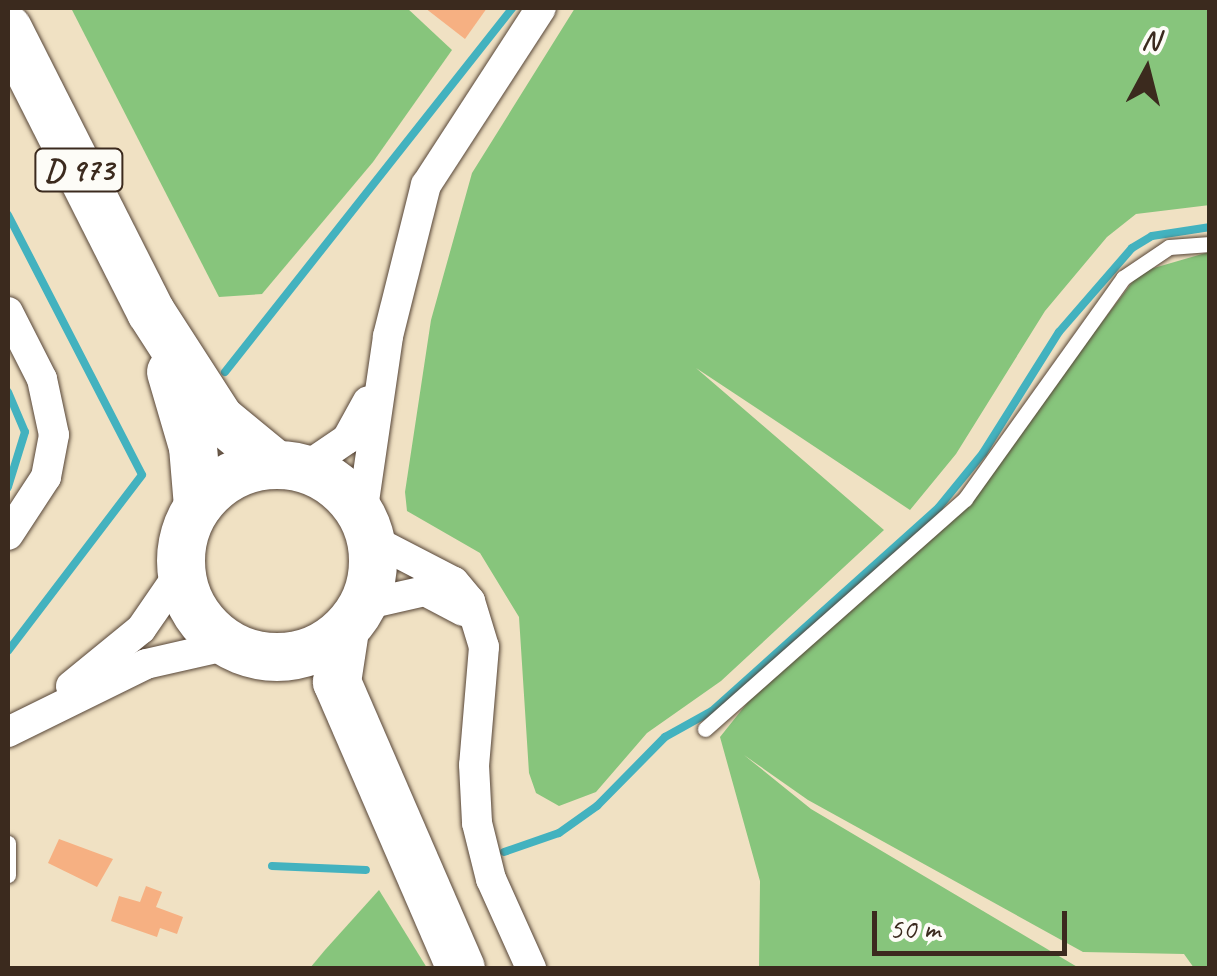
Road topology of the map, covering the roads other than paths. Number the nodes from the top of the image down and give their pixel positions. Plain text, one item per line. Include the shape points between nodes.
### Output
1 (541, 8) edge
2 (8, 29) edge
3 (1210, 244) edge
4 (8, 312) edge
5 (150, 312) junction
6 (388, 336) junction
7 (290, 467) junction
8 (198, 506) junction
9 (366, 527) junction
10 (8, 534) edge
11 (181, 572) junction
12 (354, 617) junction
13 (482, 634) junction
14 (244, 650) junction
15 (18, 725) edge
16 (705, 729) dead end
17 (370, 766) junction
18 (8, 843) edge
19 (8, 875) edge
20 (461, 968) edge
21 (531, 968) edge

1 - 6 street via 435,166
2 - 5 main road, D 973
3 - 16 lane via 1169,248 1123,278 965,499
4 - 10 street via 42,379 54,434 46,477
5 - 7 main road, D 973 via 220,419
5 - 8 main road, D 973 via 193,447
6 - 7 street via 355,430
6 - 9 street
7 - 8 main road via 232,476
7 - 9 main road via 327,479
8 - 11 main road via 187,526
9 - 12 main road via 372,572
9 - 13 street via 454,582 470,601
11 - 14 main road via 197,613
11 - 15 street via 134,636
12 - 13 street via 426,592 463,610
12 - 14 main road via 319,648
12 - 17 main road via 338,682
13 - 21 street via 477,823 491,879
14 - 15 street via 146,664
14 - 17 main road via 300,673 322,692
17 - 20 main road
18 - 19 lane

